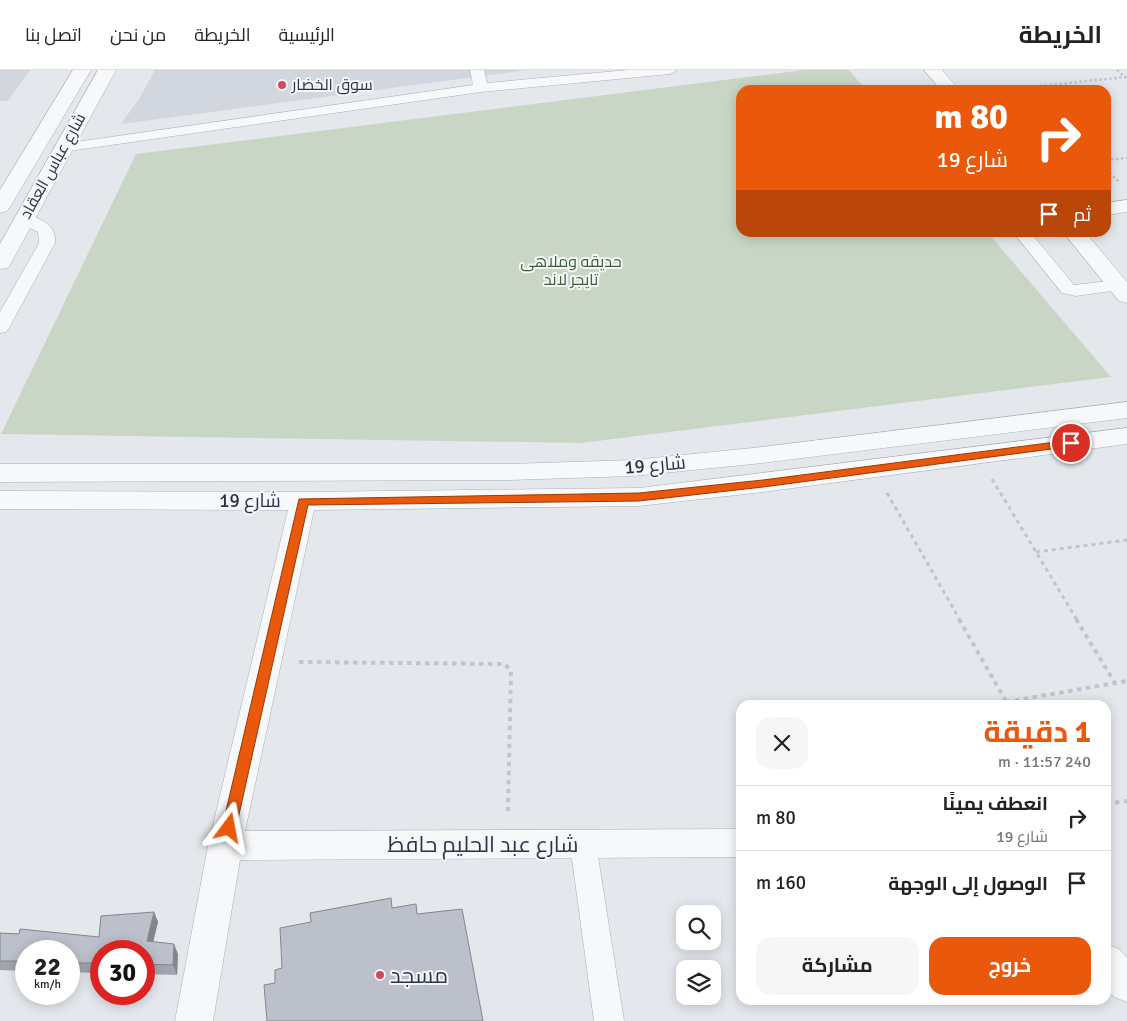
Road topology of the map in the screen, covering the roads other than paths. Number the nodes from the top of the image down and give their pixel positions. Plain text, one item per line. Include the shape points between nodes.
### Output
1 (82, 70) edge
2 (107, 70) edge
3 (477, 70) edge
4 (670, 70) edge
5 (933, 70) edge
6 (946, 85) edge
7 (480, 88) junction
8 (62, 148) junction
9 (1127, 206) edge
10 (0, 207) edge
11 (1111, 208) edge
12 (24, 219) junction
13 (1025, 237) edge
14 (1077, 237) edge
15 (0, 263) edge
16 (1122, 290) edge
17 (0, 328) edge
18 (1127, 410) edge
19 (1127, 436) edge
20 (0, 474) edge
21 (0, 500) edge
22 (303, 501) junction
23 (736, 843) edge
24 (583, 844) junction
25 (225, 846) junction
26 (1111, 967) edge
27 (1127, 985) edge
28 (194, 1021) edge
29 (610, 1021) edge

1 - 10 street, شارع عباس العقاد
2 - 8 street, شارع عباس العقاد
3 - 7 lane
4 - 7 lane
5 - 6 street
7 - 8 lane
8 - 12 street, شارع عباس العقاد
9 - 11 street
12 - 15 street, شارع عباس العقاد
12 - 17 lane via 47,231 47,243
13 - 16 lane via 1071,290
14 - 16 street
18 - 20 street, شارع 19 via 632,468 508,472
19 - 22 street, شارع 19 via 639,497
21 - 22 street, شارع 19
22 - 25 street
23 - 24 street, شارع عبد الحليم حافظ
24 - 25 street, شارع عبد الحليم حافظ
24 - 29 lane
25 - 28 street
26 - 27 street

